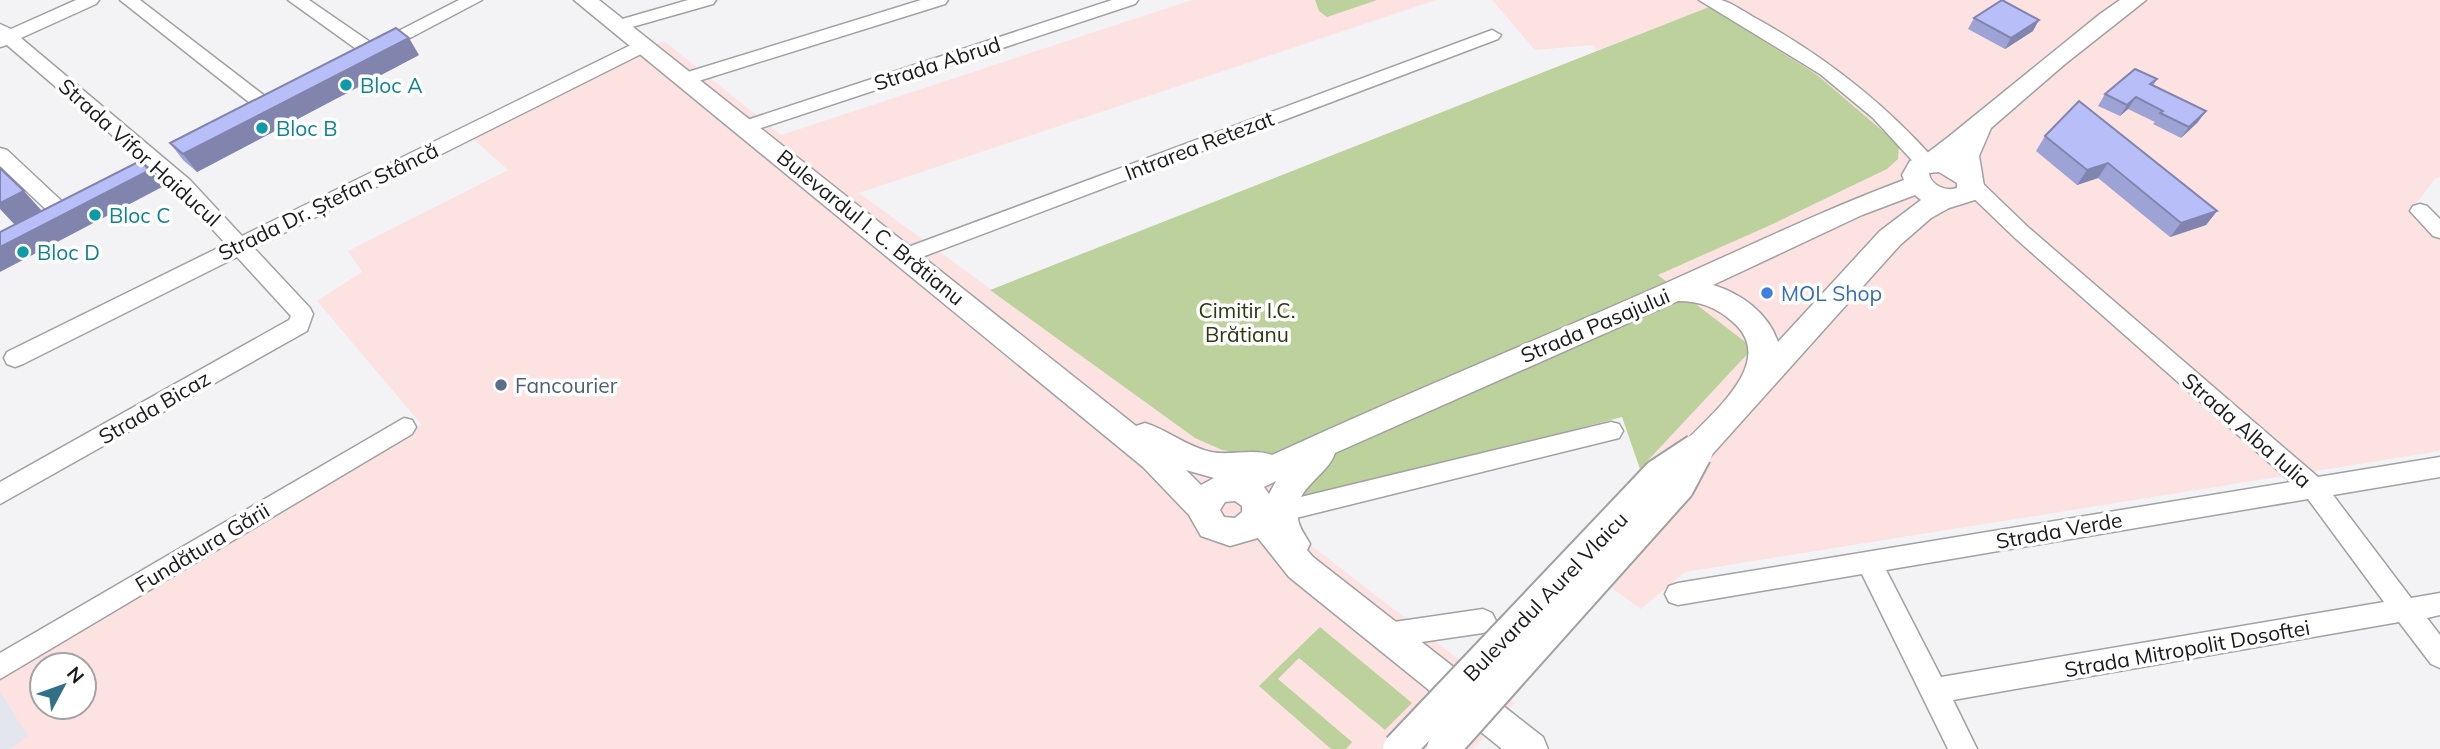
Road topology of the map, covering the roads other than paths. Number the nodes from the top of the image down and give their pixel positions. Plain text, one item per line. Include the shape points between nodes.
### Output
1 (90, 0) edge
2 (129, 0) edge
3 (297, 0) edge
4 (473, 0) edge
5 (707, 0) edge
6 (939, 0) edge
7 (1129, 0) edge
8 (1708, 0) edge
9 (2134, 0) edge
10 (592, 1) edge
11 (618, 26) junction
12 (3, 35) edge
13 (1492, 35) dead end
14 (643, 46) junction
15 (372, 52) junction
16 (348, 64) edge
17 (685, 79) junction
18 (243, 119) edge
19 (745, 127) junction
20 (1978, 128) junction
21 (0, 155) edge
22 (164, 160) junction
23 (134, 175) edge
24 (1940, 181) junction
25 (2420, 211) dead end
26 (43, 223) edge
27 (2440, 230) edge
28 (2022, 233) joint
29 (240, 244) junction
30 (906, 255) junction
31 (1675, 291) junction
32 (302, 314) joint
33 (15, 358) dead end
34 (1751, 389) junction
35 (1083, 399) junction
36 (404, 427) dead end
37 (1611, 431) dead end
38 (1335, 439) junction
39 (1697, 450) junction
40 (2440, 467) edge
41 (2313, 487) junction
42 (0, 494) edge
43 (1219, 494) junction
44 (1266, 512) junction
45 (1229, 533) junction
46 (1869, 562) junction
47 (1301, 567) junction
48 (1331, 590) junction
49 (1678, 594) dead end
50 (2440, 604) edge
51 (2406, 610) junction
52 (1483, 621) dead end
53 (1387, 635) junction
54 (2440, 656) edge
55 (0, 667) edge
56 (1934, 691) junction
57 (1519, 746) edge
58 (1399, 749) edge
59 (1443, 749) edge
60 (1963, 749) edge

1 - 12 street
2 - 18 street via 273,104
3 - 15 street
4 - 15 street
5 - 11 street
6 - 17 street
7 - 19 street, Strada Abrud
8 - 24 street via 1827,69 1897,131
9 - 20 main road, Bulevardul Aurel Vlaicu via 2049,63
10 - 11 main road, Bulevardul I. C. Brătianu
11 - 14 main road, Bulevardul I. C. Brătianu
12 - 22 street, Strada Vifor Haiducul
13 - 30 street, Intrarea Retezat
14 - 17 main road, Bulevardul I. C. Brătianu
14 - 29 street, Strada Dr. Ștefan Stâncă
15 - 16 street
17 - 19 main road, Bulevardul I. C. Brătianu
19 - 30 main road, Bulevardul I. C. Brătianu
20 - 24 main road, Bulevardul Aurel Vlaicu
20 - 24 main road, Bulevardul Aurel Vlaicu via 1966,154
21 - 26 street via 68,210
22 - 23 street
22 - 29 street, Strada Vifor Haiducul
24 - 28 street, Strada Alba Iulia
24 - 31 main road, Strada Pasajului via 1853,209
24 - 34 main road, Bulevardul Aurel Vlaicu via 1922,211 1891,238
25 - 27 street
28 - 41 street, Strada Alba Iulia
29 - 32 street, Strada Vifor Haiducul
29 - 33 street, Strada Dr. Ștefan Stâncă
30 - 35 main road, Bulevardul I. C. Brătianu
31 - 34 main road via 1722,299 1750,320 1764,346
31 - 38 main road, Strada Pasajului
32 - 42 street, Strada Bicaz via 299,325
34 - 39 main road, Bulevardul Aurel Vlaicu
35 - 38 main road via 1191,460 1225,469 1260,465
35 - 43 main road, Bulevardul I. C. Brătianu via 1154,457
36 - 55 street, Fundătura Gării
37 - 44 street
38 - 43 main road, Strada Pasajului
38 - 44 main road
39 - 58 main road, Bulevardul Aurel Vlaicu, bridge via 1659,475
39 - 59 main road, Bulevardul Aurel Vlaicu, bridge via 1678,486
40 - 41 street, Strada Verde
41 - 46 street, Strada Verde
41 - 51 street, Strada Alba Iulia
43 - 44 main road via 1241,488
43 - 45 main road via 1203,515 1212,528
44 - 45 main road via 1245,530
44 - 47 main road
44 - 48 main road
45 - 47 main road
46 - 49 street, Strada Verde
46 - 56 street
47 - 48 main road
48 - 53 main road
50 - 51 street, Strada Mitropolit Dosoftei
51 - 54 street, Strada Alba Iulia
51 - 56 street, Strada Mitropolit Dosoftei
52 - 53 street
53 - 57 main road
56 - 60 street

